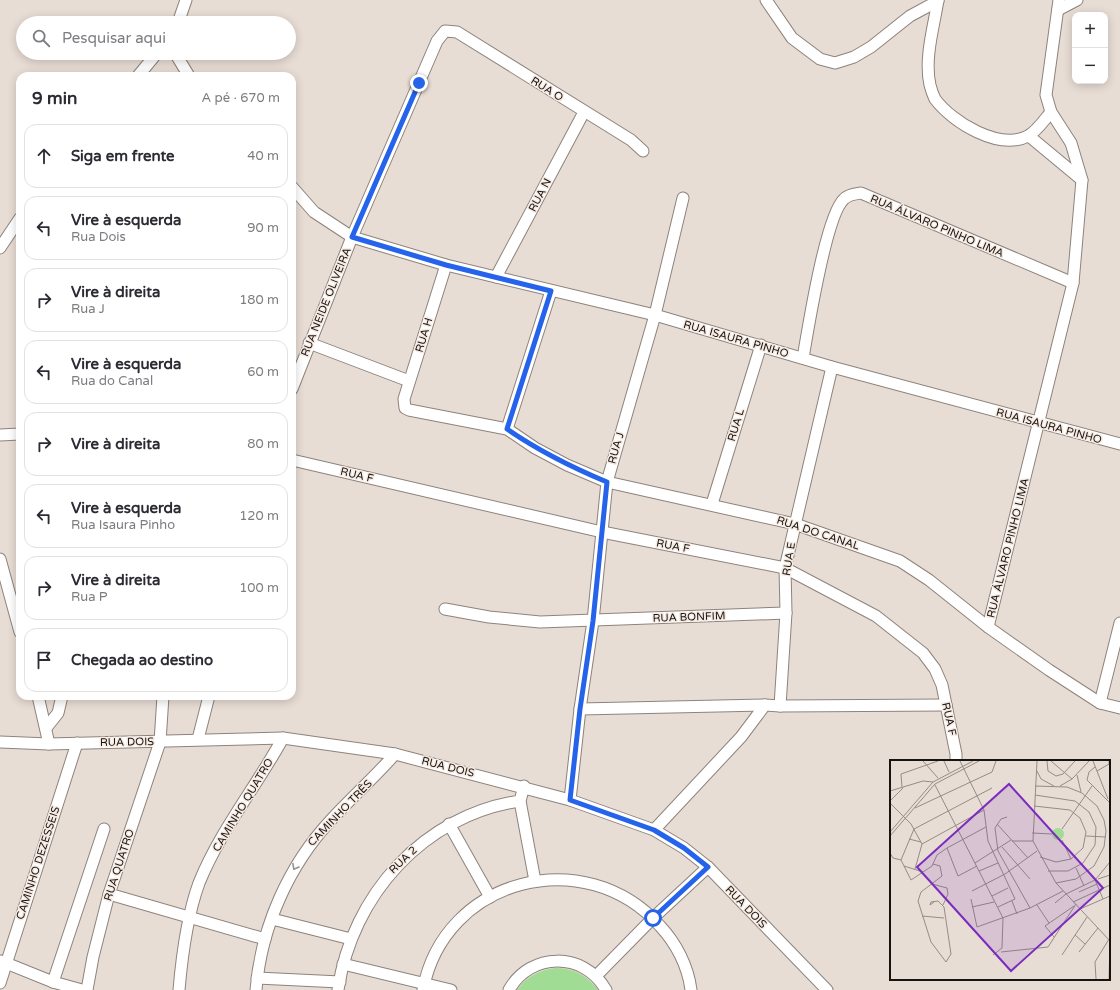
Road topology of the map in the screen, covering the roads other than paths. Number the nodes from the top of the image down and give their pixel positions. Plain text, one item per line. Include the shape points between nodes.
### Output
1 (186, 0) edge
2 (766, 0) edge
3 (938, 0) edge
4 (1077, 0) edge
5 (1059, 5) edge
6 (180, 16) edge
7 (449, 30) joint
8 (151, 60) edge
9 (179, 60) edge
10 (141, 72) edge
11 (187, 72) edge
12 (584, 112) junction
13 (1051, 112) junction
14 (1029, 136) junction
15 (643, 151) dead end
16 (1082, 180) junction
17 (296, 192) edge
18 (683, 198) dead end
19 (16, 224) edge
20 (352, 237) junction
21 (0, 248) edge
22 (446, 265) junction
23 (496, 277) junction
24 (1073, 283) junction
25 (551, 291) junction
26 (655, 315) junction
27 (309, 343) junction
28 (761, 345) junction
29 (803, 358) junction
30 (832, 367) junction
31 (296, 378) edge
32 (410, 381) junction
33 (1039, 424) junction
34 (507, 429) junction
35 (16, 434) edge
36 (0, 435) edge
37 (1120, 444) edge
38 (296, 461) edge
39 (607, 482) junction
40 (712, 504) junction
41 (795, 524) junction
42 (602, 532) junction
43 (0, 559) edge
44 (785, 568) junction
45 (445, 609) dead end
46 (786, 613) junction
47 (16, 617) edge
48 (593, 621) junction
49 (1120, 623) edge
50 (988, 627) junction
51 (39, 700) edge
52 (61, 700) edge
53 (163, 700) edge
54 (208, 700) edge
55 (1100, 702) junction
56 (765, 705) junction
57 (780, 706) junction
58 (946, 706) junction
59 (1120, 708) edge
60 (580, 709) junction
61 (46, 728) junction
62 (283, 738) junction
63 (198, 739) junction
64 (0, 742) edge
65 (160, 742) junction
66 (77, 743) junction
67 (49, 744) junction
68 (395, 754) junction
69 (956, 760) edge
70 (524, 786) junction
71 (570, 800) junction
72 (520, 801) junction
73 (449, 824) junction
74 (104, 829) dead end
75 (654, 830) junction
76 (708, 867) junction
77 (535, 881) junction
78 (109, 894) junction
79 (490, 897) junction
80 (190, 918) junction
81 (653, 918) junction
82 (272, 919) junction
83 (265, 939) junction
84 (351, 939) junction
85 (3, 962) edge
86 (343, 964) junction
87 (596, 976) junction
88 (257, 978) junction
89 (53, 982) junction
90 (0, 983) edge
91 (339, 986) edge
92 (423, 987) edge
93 (82, 990) edge
94 (87, 990) edge
95 (179, 990) edge
96 (256, 990) edge
97 (451, 990) edge
98 (509, 990) edge
99 (606, 990) edge
100 (691, 990) edge
101 (827, 990) edge

1 - 6 street
2 - 3 street via 792,38 820,59 835,63 854,57 871,47 910,16
3 - 14 street via 928,63 934,98 966,125 986,136 1017,139
4 - 5 street
5 - 13 street, RUA ÁLVARO PINHO LIMA via 1046,95
7 - 12 street, RUA O via 457,32
7 - 20 street, RUA NEIDE OLIVEIRA via 437,41
8 - 10 street
9 - 11 street
12 - 15 street, RUA O via 631,140
12 - 23 street, RUA N
13 - 14 street
13 - 16 street, RUA ÁLVARO PINHO LIMA via 1071,143
14 - 16 street
16 - 24 street, RUA ÁLVARO PINHO LIMA
17 - 20 street, RUA ISAURA PINHO via 314,212
18 - 26 street, RUA J
19 - 21 street
20 - 22 street, RUA ISAURA PINHO
20 - 27 street, RUA NEIDE OLIVEIRA
22 - 23 street, RUA ISAURA PINHO
22 - 32 street, RUA H
23 - 25 street, RUA ISAURA PINHO
24 - 29 street, RUA ÁLVARO PINHO LIMA via 861,193 851,194 839,205 830,227
24 - 33 street, RUA ÁLVARO PINHO LIMA
25 - 26 street, RUA ISAURA PINHO
25 - 34 street
26 - 28 street, RUA ISAURA PINHO
26 - 39 street, RUA J
27 - 31 street, RUA NEIDE OLIVEIRA
27 - 32 street
28 - 29 street, RUA ISAURA PINHO
28 - 40 street, RUA L
29 - 30 street, RUA ISAURA PINHO
30 - 33 street, RUA ISAURA PINHO
30 - 41 street, RUA E
32 - 34 street, RUA H via 404,406 409,410
33 - 37 street, RUA ISAURA PINHO
33 - 50 street, RUA ÁLVARO PINHO LIMA
34 - 39 street, RUA DO CANAL via 535,448
35 - 36 street
38 - 42 street, RUA F
39 - 40 street, RUA DO CANAL
39 - 42 street, RUA J
40 - 41 street, RUA DO CANAL
41 - 44 street, RUA E
41 - 50 street, RUA DO CANAL via 900,561 929,580
42 - 44 street, RUA F
42 - 48 street, RUA J
43 - 47 street
44 - 46 street, RUA E
44 - 58 street, RUA F via 876,616 917,649 935,669 942,685
45 - 48 street, RUA BONFIM via 540,622
46 - 48 street, RUA BONFIM
46 - 57 street, RUA E
48 - 60 street, RUA J
49 - 55 street
50 - 55 street, RUA DO CANAL
51 - 61 street
52 - 61 street via 58,713
53 - 65 street, RUA QUATRO
54 - 63 street
55 - 59 street, RUA DO CANAL
56 - 57 street
56 - 60 street
56 - 75 street via 741,737
57 - 58 street
58 - 69 street, RUA F
60 - 71 street, RUA J
61 - 67 street
62 - 63 street, RUA DOIS
62 - 68 street, RUA DOIS
62 - 80 street, CAMINHO QUATRO via 266,770 218,843 199,883
63 - 65 street, RUA DOIS
64 - 67 street, RUA DOIS
65 - 66 street, RUA DOIS
65 - 78 street, RUA QUATRO
66 - 67 street, RUA DOIS
66 - 85 street, CAMINHO DEZESSEIS
68 - 70 street, RUA DOIS
68 -> 82 street, CAMINHO TRÊS via 306,849 288,879
70 - 71 street, RUA DOIS
70 - 72 street
71 - 75 street, RUA DOIS
72 - 73 street, RUA 2 via 497,804
72 - 77 street
73 - 79 street
73 - 84 street, RUA 2 via 427,838 389,874 364,911
74 - 89 street
75 - 76 street, RUA DOIS via 684,848
76 - 81 street
76 - 101 street, RUA DOIS
77 - 79 street
77 - 81 street via 567,879 599,885 628,898
78 - 80 street
78 - 94 street, RUA QUATRO via 92,957
79 - 92 street via 476,906 453,928 435,954
80 - 83 street
80 - 95 street, CAMINHO QUATRO
81 - 87 street
81 - 100 street via 669,936 681,957
82 - 83 street, CAMINHO TRÊS
82 - 84 street
83 - 88 street, CAMINHO TRÊS
84 - 86 street, RUA 2
85 - 89 street
85 - 90 street, CAMINHO DEZESSEIS
86 - 91 street, RUA 2
86 - 92 street
87 - 98 street via 574,963 548,962 524,972
87 - 99 street
88 - 91 street
88 - 96 street, CAMINHO TRÊS
89 - 93 street
92 - 97 street

